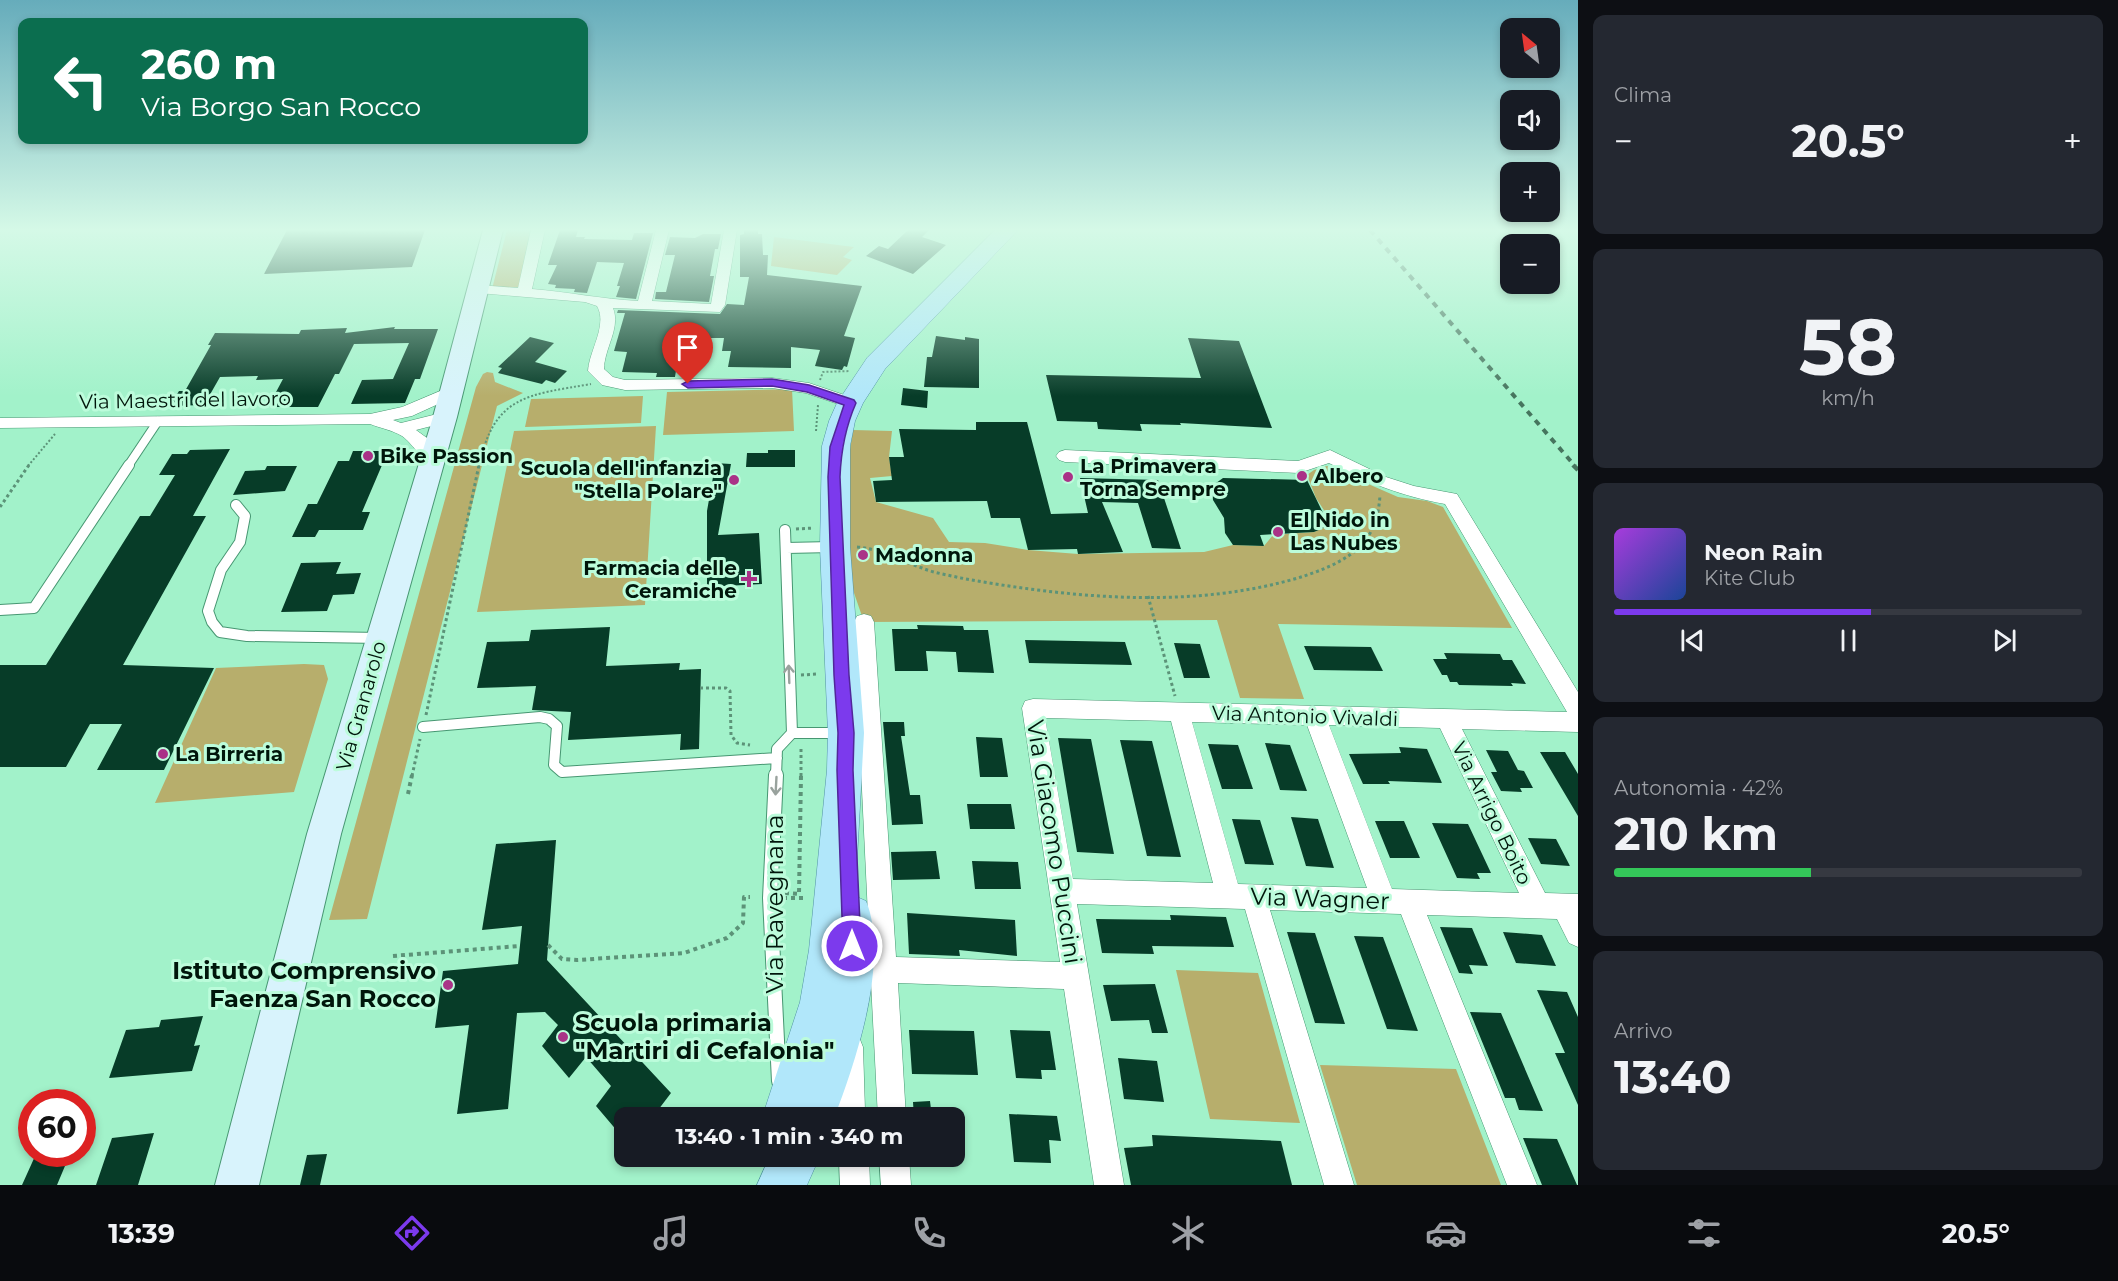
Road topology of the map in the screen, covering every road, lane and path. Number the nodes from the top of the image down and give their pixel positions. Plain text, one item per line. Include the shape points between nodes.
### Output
1 (480, 285) edge
2 (526, 285) edge
3 (649, 285) edge
4 (721, 285) edge
5 (953, 285) edge
6 (479, 289) junction
7 (524, 292) junction
8 (603, 303) junction
9 (644, 305) junction
10 (608, 381) junction
11 (452, 391) junction
12 (850, 403) junction
13 (818, 404) dead end
14 (445, 417) junction
15 (404, 420) junction
16 (158, 421) junction
17 (67, 422) junction
18 (0, 423) edge
19 (816, 433) dead end
20 (1065, 456) dead end
21 (434, 457) junction
22 (1380, 481) junction
23 (236, 506) dead end
24 (0, 507) edge
25 (785, 530) joint
26 (826, 538) junction
27 (786, 548) junction
28 (1148, 596) junction
29 (0, 610) edge
30 (864, 622) dead end
31 (381, 638) junction
32 (822, 674) dead end
33 (799, 675) dead end
34 (700, 688) dead end
35 (1033, 708) joint
36 (1578, 711) edge
37 (1179, 712) junction
38 (1315, 716) junction
39 (1447, 720) junction
40 (1578, 722) edge
41 (423, 727) junction
42 (792, 733) junction
43 (750, 745) dead end
44 (854, 745) junction
45 (801, 747) dead end
46 (777, 758) junction
47 (408, 794) dead end
48 (1062, 891) junction
49 (1241, 896) junction
50 (750, 897) dead end
51 (815, 898) dead end
52 (1396, 901) junction
53 (1538, 906) junction
54 (1571, 907) edge
55 (1578, 933) edge
56 (519, 945) dead end
57 (548, 945) dead end
58 (393, 956) dead end
59 (867, 972) junction
60 (1076, 976) junction
61 (798, 1107) edge
62 (805, 1107) edge
63 (811, 1107) edge
64 (890, 1107) edge
65 (854, 1167) edge
66 (895, 1167) edge
67 (237, 1185) edge
68 (855, 1185) edge
69 (896, 1185) edge
70 (1109, 1185) edge
71 (1339, 1185) edge
72 (1522, 1185) edge

1 - 6 main road, Via Granarolo
2 - 7 street
3 - 9 street
4 - 9 street via 715,309
5 - 12 main road via 876,364
6 - 7 street
6 - 11 main road, Via Granarolo
7 - 8 street
8 - 9 street
8 - 10 street via 608,311 607,328 595,362 596,371
10 - 12 street via 625,385 772,382 809,388
10 - 41 path via 517,399 491,426 484,443
11 - 14 main road, Via Granarolo
11 - 15 street
12 - 26 main road via 836,447
13 - 19 path
14 - 15 street
14 - 21 main road, Via Granarolo
15 - 16 street, Via Maestri del lavoro
15 - 21 street, Via Maestri del lavoro
16 - 17 street, Via Maestri del lavoro
16 - 29 lane via 34,608
17 - 18 street, Via Maestri del lavoro
17 - 24 path via 38,452
20 - 22 street via 1299,467 1330,456
21 - 31 main road, Via Granarolo
22 - 28 path via 1376,521 1359,548 1324,570 1261,586
22 - 36 street via 1451,499
23 - 31 lane via 245,516 240,542 221,570 208,610 220,632
25 - 26 path
25 - 27 lane
26 - 27 lane
26 - 28 path via 887,551 931,572 998,584
26 - 44 main road
42 -> 27 lane
28 - 37 path
30 - 44 street
31 - 67 main road, Via Granarolo via 324,834
32 - 33 path
34 - 43 path via 730,691 731,735 737,743
35 - 37 street, Via Antonio Vivaldi
35 - 48 street, Via Giacomo Puccini
37 - 38 street, Via Antonio Vivaldi
37 - 49 street
38 - 39 street, Via Antonio Vivaldi
38 - 52 street
39 - 40 street, Via Antonio Vivaldi
39 - 53 street, Via Arrigo Boito
41 - 46 lane via 549,719 557,726 554,765 562,772
41 - 47 path
42 - 44 lane
42 - 46 lane, Via Ravegnana via 777,749
44 - 59 main road via 852,901
44 - 59 street via 880,896
44 - 62 main road via 830,950
45 - 51 path via 799,894 780,893 780,898
46 -> 61 lane, Via Ravegnana via 770,898
48 - 49 street, Via Wagner
48 - 60 street, Via Giacomo Puccini
49 - 52 street, Via Wagner
49 - 71 street
50 - 57 path via 744,897 743,923 727,939 684,953 577,960 562,958
52 - 53 street, Via Wagner
52 - 72 street
53 - 54 street, Via Wagner
54 - 55 street
56 - 58 path
59 - 60 street, Via Giacomo Puccini
59 - 63 main road
59 - 64 street
60 - 70 street, Via Giacomo Puccini
65 - 68 street
66 - 69 street

